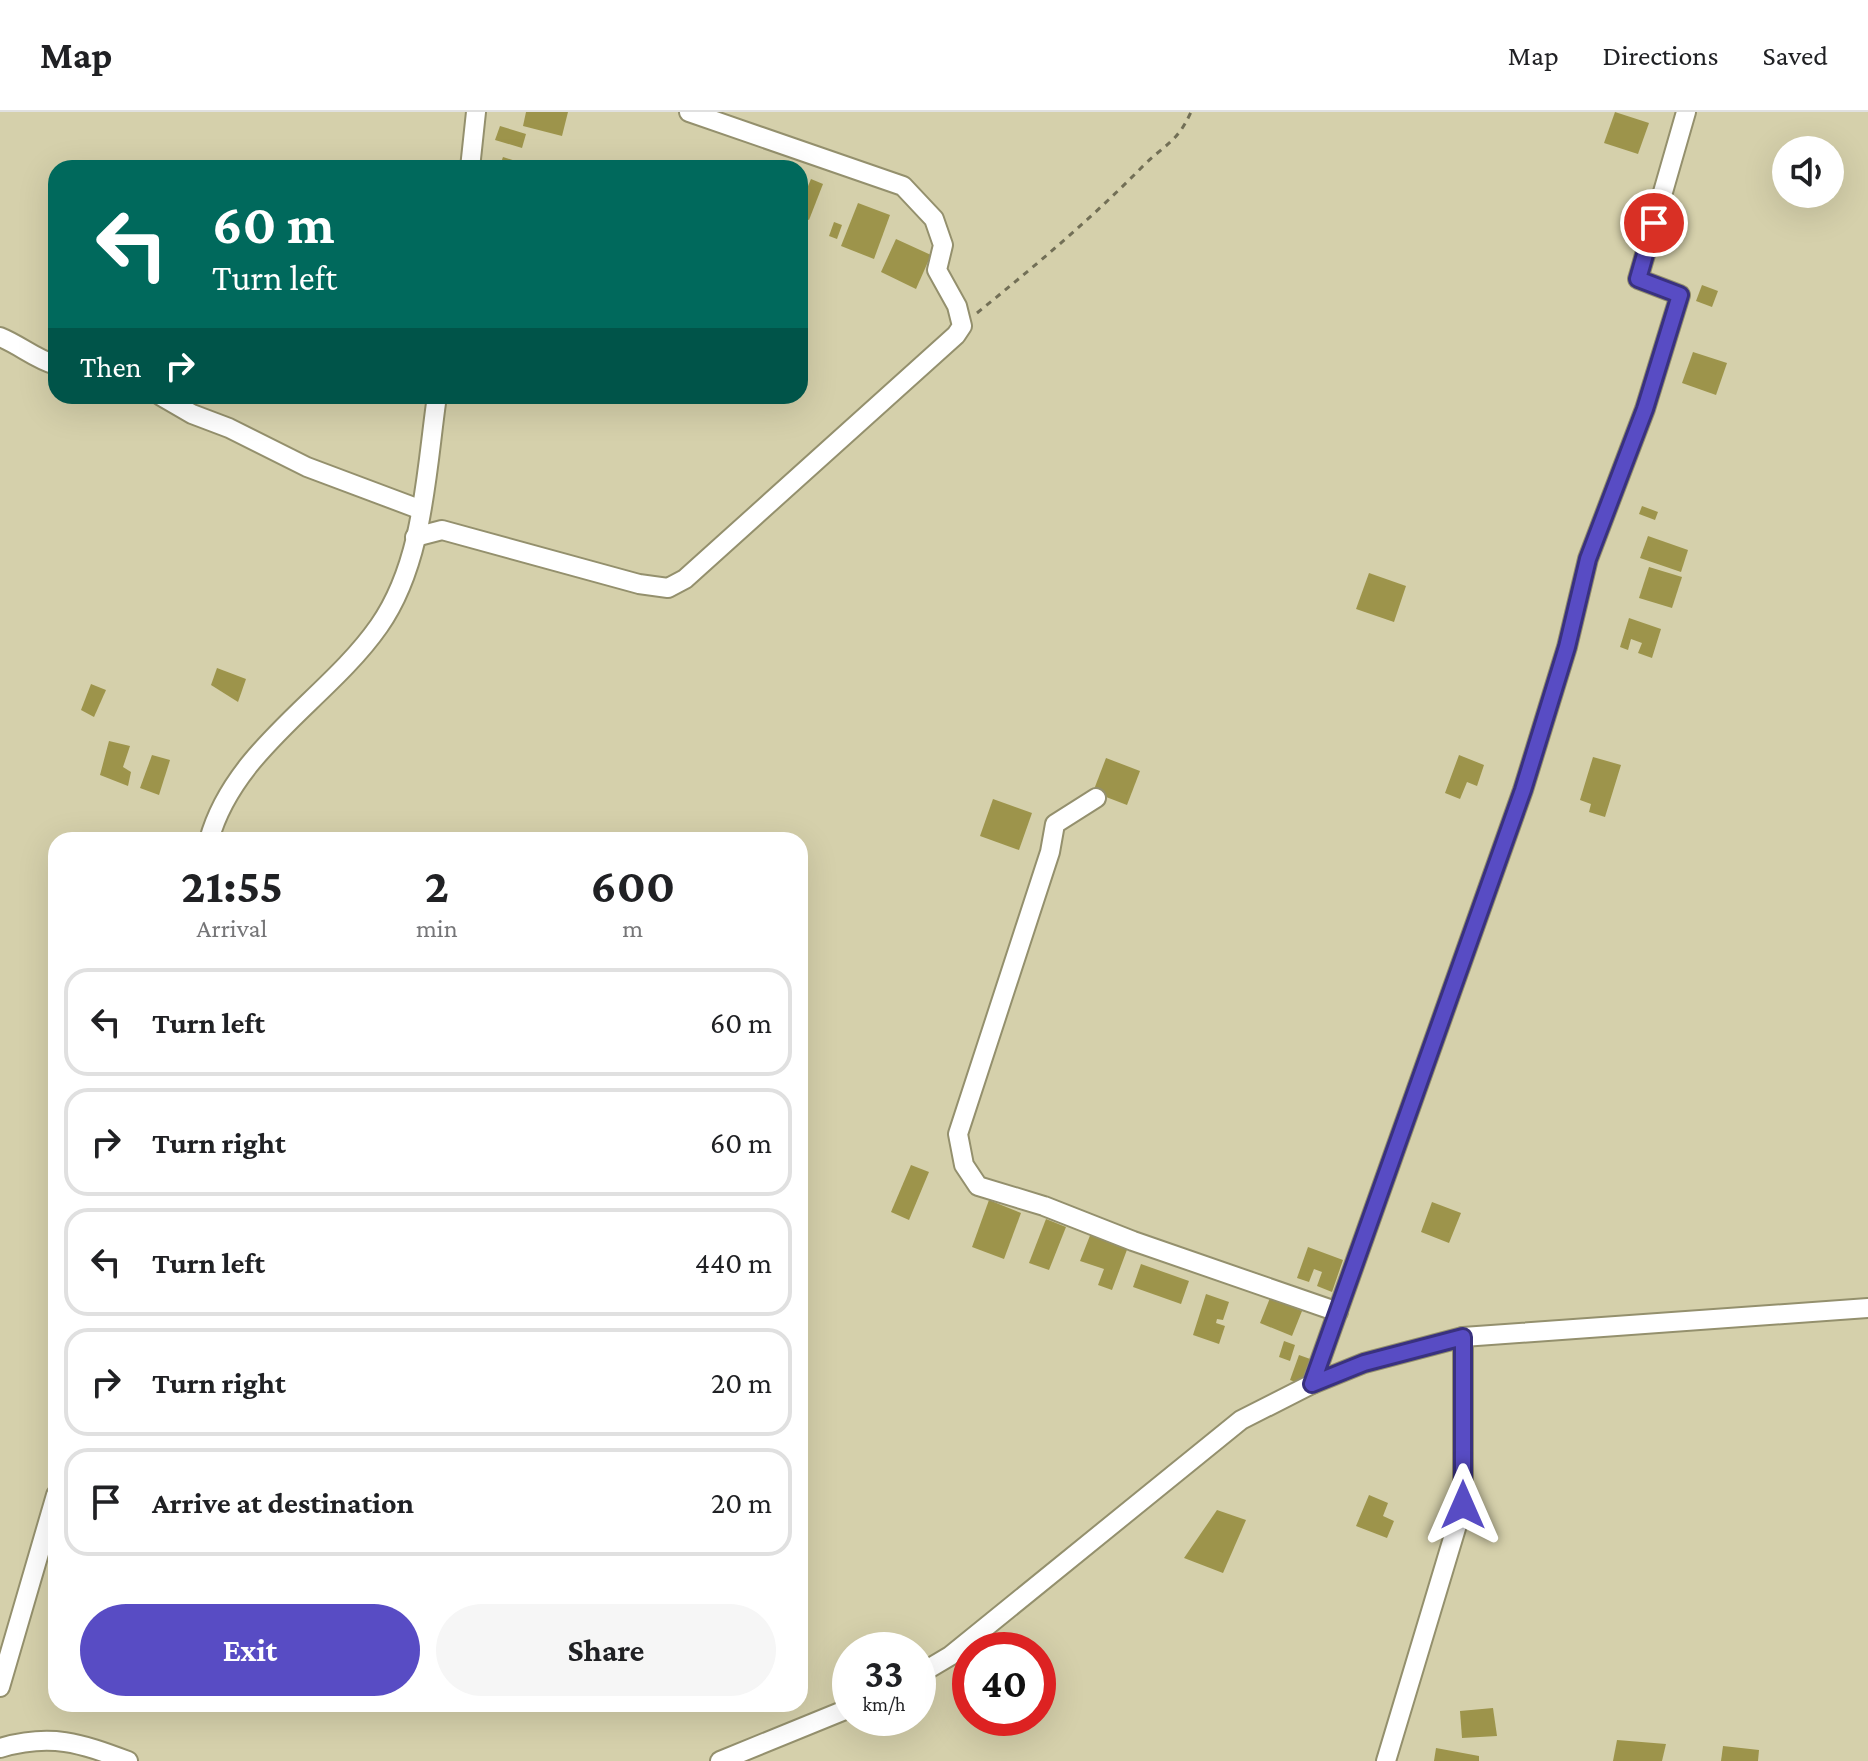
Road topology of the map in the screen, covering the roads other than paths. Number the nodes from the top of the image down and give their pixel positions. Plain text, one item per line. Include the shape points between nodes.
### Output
1 (476, 112) edge
2 (689, 112) edge
3 (1686, 112) edge
4 (471, 160) edge
5 (0, 337) edge
6 (48, 363) edge
7 (175, 404) edge
8 (436, 404) edge
9 (419, 509) junction
10 (415, 537) junction
11 (1096, 798) dead end
12 (211, 832) edge
13 (1868, 1308) edge
14 (1338, 1312) junction
15 (1463, 1337) junction
16 (1312, 1384) junction
17 (48, 1522) edge
18 (936, 1664) edge
19 (0, 1687) edge
20 (832, 1715) edge
21 (0, 1748) edge
22 (128, 1761) edge
23 (720, 1761) edge
24 (1386, 1761) edge

1 - 4 street
2 - 10 street via 903,186 934,219 943,245 937,270 962,326 685,579 668,588 442,530
3 - 14 street via 1638,279 1680,295 1645,409 1588,559 1523,790
5 - 6 street
7 - 9 street via 307,467
8 - 9 street
9 - 10 street
10 - 12 street via 411,560 382,623 351,663 288,721 235,786
11 - 14 street via 1055,824 958,1134 964,1165 978,1186
13 - 15 street
14 - 16 street
15 - 16 street via 1364,1363
15 - 24 street via 1463,1505
16 - 18 street via 1241,1420
17 - 19 street
20 - 23 street
21 - 22 street via 30,1739 58,1739

